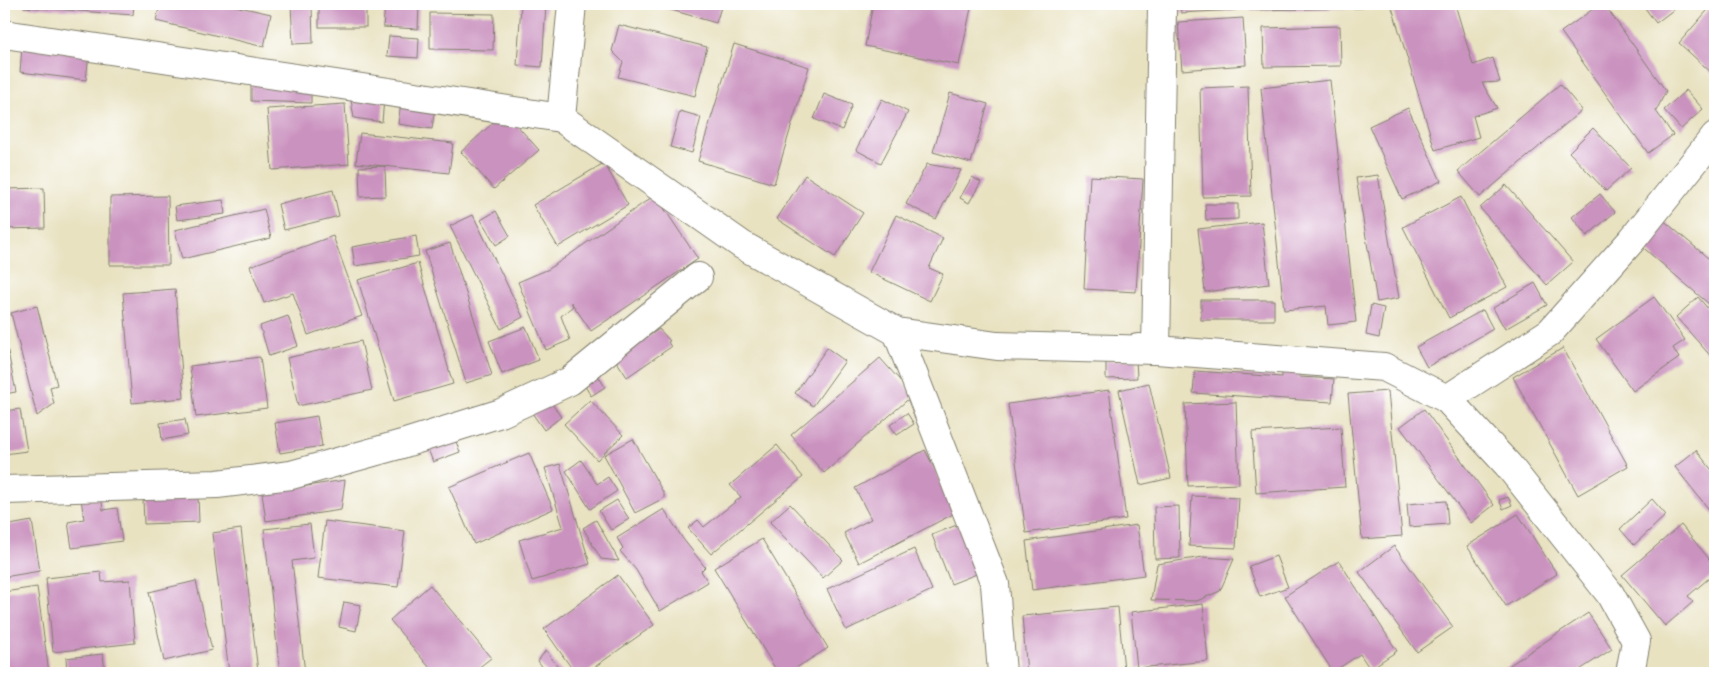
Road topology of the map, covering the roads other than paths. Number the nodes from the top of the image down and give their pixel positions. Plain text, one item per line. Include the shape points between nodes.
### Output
1 (572, 4) edge
2 (1162, 8) dead end
3 (4, 34) edge
4 (561, 118) junction
5 (1715, 136) edge
6 (698, 277) dead end
7 (890, 328) junction
8 (1156, 350) junction
9 (1447, 399) junction
10 (4, 490) edge
11 (1002, 673) edge
12 (1630, 673) edge

1 - 4 street
2 - 8 street
3 - 4 street
4 - 7 street via 673,196
5 - 9 street via 1632,240 1550,332
6 - 10 street via 570,381 501,412 402,444 291,475 217,484
7 - 8 street
7 - 11 street via 995,584
8 - 9 street via 1384,368
9 - 12 street via 1508,465 1610,594 1636,640

